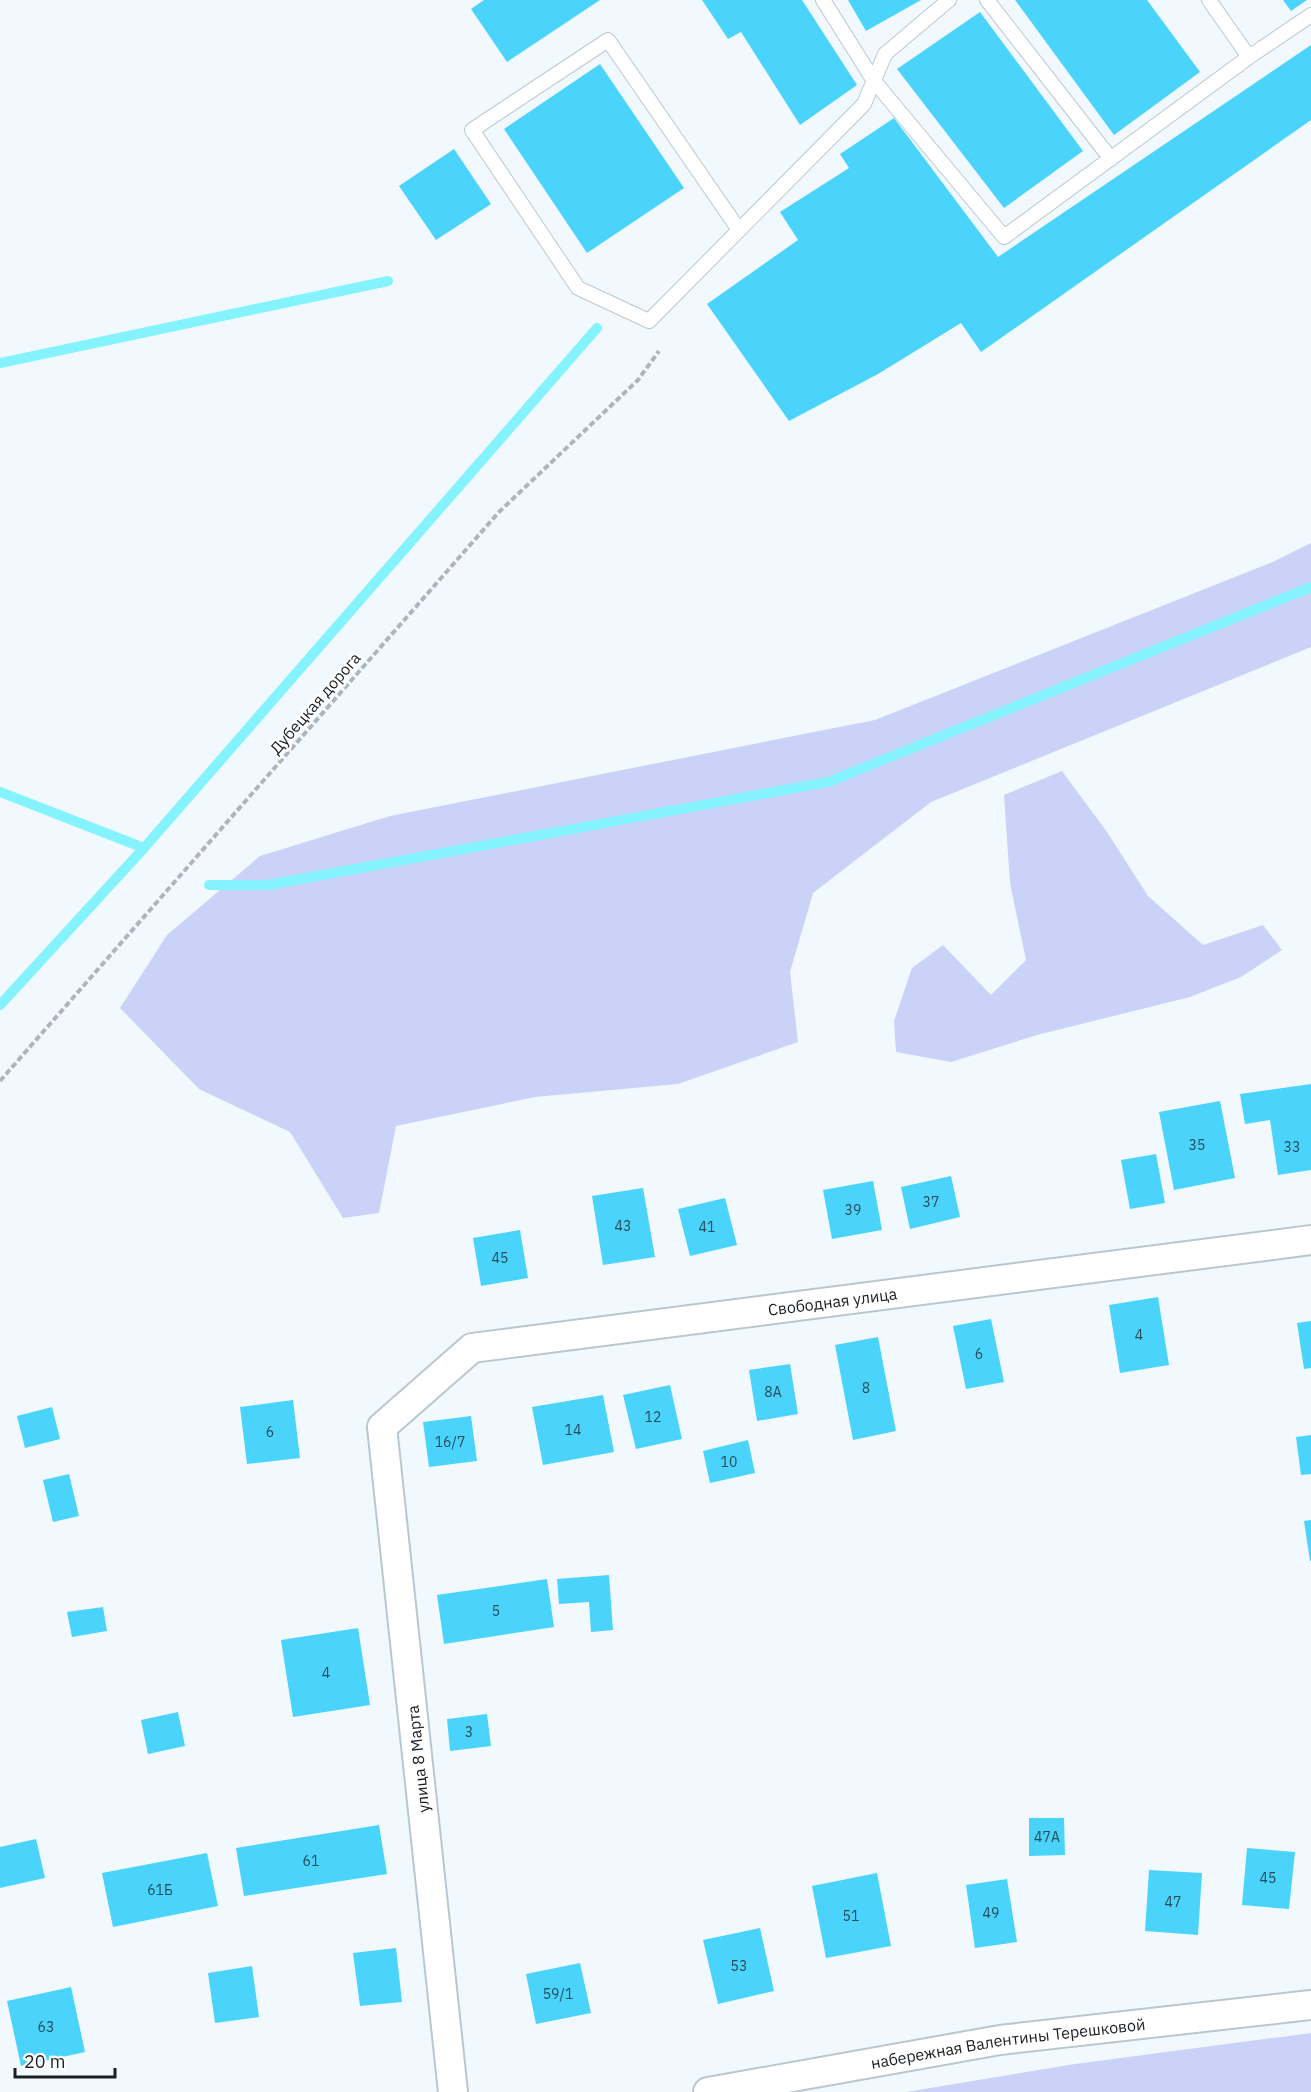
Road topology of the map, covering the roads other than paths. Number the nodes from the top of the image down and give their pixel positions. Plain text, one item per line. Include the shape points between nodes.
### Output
1 (823, 0) edge
2 (949, 0) edge
3 (987, 0) edge
4 (1209, 0) edge
5 (1311, 15) edge
6 (1249, 57) junction
7 (874, 81) junction
8 (1111, 159) junction
9 (739, 230) junction
10 (1311, 1240) edge
11 (382, 1427) joint
12 (1311, 2005) edge
13 (453, 2092) edge
14 (708, 2092) edge

1 - 7 lane
2 - 7 lane via 885,54
3 - 8 lane
4 - 6 lane
5 - 6 lane
6 - 8 lane
7 - 8 lane via 1004,237
7 - 9 lane via 864,104
9 - 9 lane via 649,321 578,288 472,130 608,40
10 - 11 street, Свободная улица via 472,1348
11 - 13 street, улица 8 Марта
12 - 14 street, набережная Валентины Терешковой via 1000,2040

